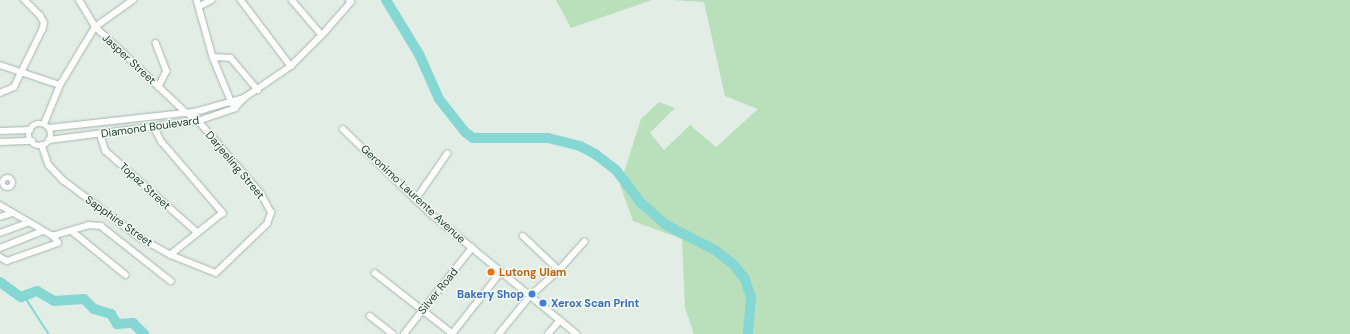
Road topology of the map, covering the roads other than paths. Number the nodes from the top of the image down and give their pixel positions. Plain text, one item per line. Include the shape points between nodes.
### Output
1 (24, 0) edge
2 (79, 0) edge
3 (132, 0) edge
4 (197, 0) edge
5 (212, 0) edge
6 (241, 0) edge
7 (292, 0) edge
8 (350, 1) edge
9 (200, 6) junction
10 (95, 27) junction
11 (322, 35) junction
12 (156, 43) dead end
13 (213, 57) junction
14 (0, 65) edge
15 (291, 66) junction
16 (22, 72) junction
17 (60, 85) junction
18 (159, 87) junction
19 (258, 90) junction
20 (0, 93) edge
21 (244, 98) junction
22 (231, 100) junction
23 (235, 108) junction
24 (186, 113) junction
25 (198, 121) junction
26 (46, 126) junction
27 (154, 127) junction
28 (342, 129) dead end
29 (30, 130) junction
30 (0, 131) edge
31 (100, 134) junction
32 (49, 140) junction
33 (32, 141) junction
34 (0, 142) edge
35 (42, 145) junction
36 (448, 154) dead end
37 (416, 199) junction
38 (0, 205) edge
39 (12, 213) junction
40 (0, 217) edge
41 (28, 223) junction
42 (44, 231) junction
43 (73, 232) junction
44 (0, 233) edge
45 (198, 234) junction
46 (53, 236) junction
47 (523, 236) dead end
48 (584, 242) dead end
49 (0, 248) edge
50 (472, 248) junction
51 (171, 256) junction
52 (0, 257) edge
53 (559, 270) junction
54 (500, 272) junction
55 (216, 273) joint
56 (375, 273) dead end
57 (126, 275) dead end
58 (171, 281) dead end
59 (530, 296) junction
60 (422, 310) junction
61 (370, 316) dead end
62 (560, 320) junction
63 (393, 334) edge
64 (404, 334) edge
65 (452, 334) edge
66 (499, 334) edge
67 (548, 334) edge
68 (577, 334) edge

1 - 16 street via 44,23
2 - 10 street, Jasper Street
3 - 10 street
4 - 9 street
5 - 9 street
6 - 15 street
7 - 11 street
8 - 11 street, Diamond Boulevard
9 - 13 street
10 - 17 street
10 - 18 street, Jasper Street
11 - 15 street, Diamond Boulevard
12 - 18 street via 167,71
13 - 19 street via 231,58
13 - 22 street
14 - 16 street
15 - 19 street, Diamond Boulevard
16 - 17 street
16 - 20 street via 14,87
17 - 26 street
18 - 24 street, Jasper Street
19 - 21 street, Diamond Boulevard
21 - 22 street, Diamond Boulevard
21 - 23 street, Diamond Boulevard
22 - 23 street
22 - 24 street, Diamond Boulevard
23 - 25 street, Diamond Boulevard
24 - 25 street, Darjeeling Street
24 - 26 street, Diamond Boulevard
25 - 27 street, Diamond Boulevard
25 - 55 street, Darjeeling Street via 261,194 271,213 267,224
26 - 29 street via 35,125
26 - 32 street
27 - 31 street, Diamond Boulevard
27 - 45 street via 162,142 223,213
28 - 37 street, Geronimo Laurente Avenue
29 - 30 street
29 - 33 street
31 - 32 street, Diamond Boulevard
31 - 45 street, Topaz Street via 106,151
32 - 35 street
33 - 34 street
33 - 35 street
35 - 51 street, Sapphire Street via 49,165 63,180 142,240
36 - 37 street
37 - 50 street, Geronimo Laurente Avenue
38 - 39 street
39 - 40 street
39 - 41 street
41 - 42 street
41 - 44 street
42 - 46 street
42 - 49 street
43 - 46 street
43 - 57 street
43 - 58 street via 88,225 101,226
45 - 51 street
46 - 52 street via 58,243 7,261
47 - 53 street
48 - 53 street
50 - 54 street, Geronimo Laurente Avenue
50 - 60 street, Silver Road
51 - 55 street, Sapphire Street
53 - 59 street
54 - 59 street, Geronimo Laurente Avenue
54 - 65 street
56 - 60 street
59 - 62 street, Geronimo Laurente Avenue
59 - 66 street
60 - 64 street, Silver Road
60 - 65 street
61 - 63 street
62 - 67 street
62 - 68 street, Geronimo Laurente Avenue

